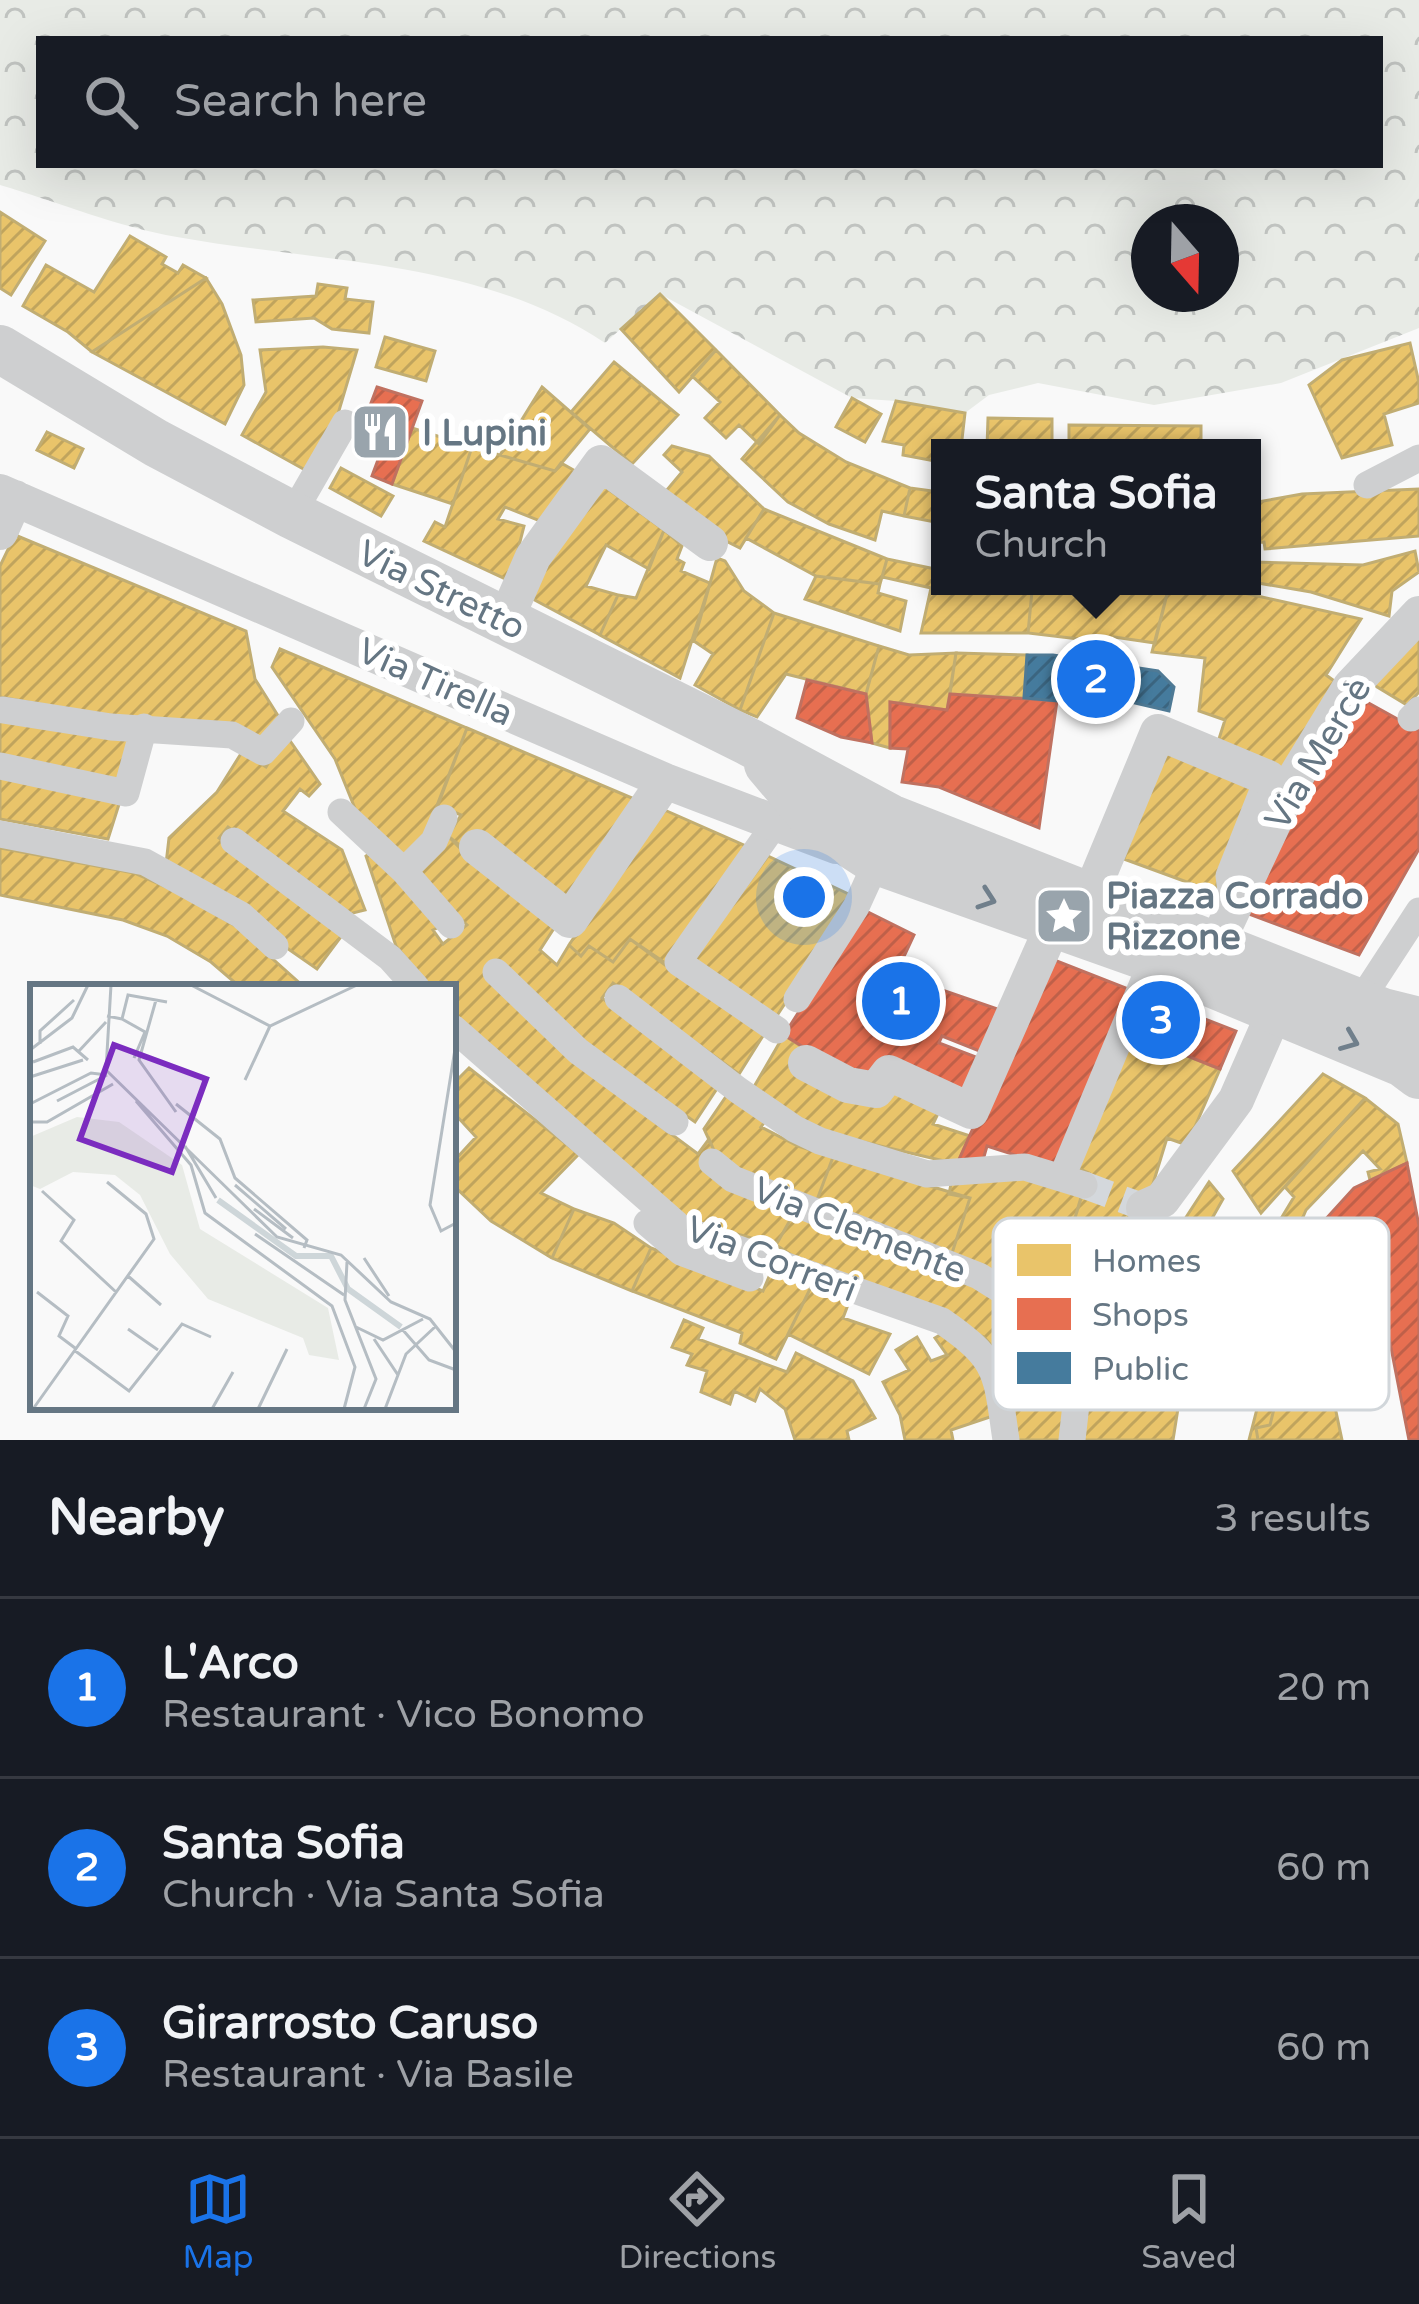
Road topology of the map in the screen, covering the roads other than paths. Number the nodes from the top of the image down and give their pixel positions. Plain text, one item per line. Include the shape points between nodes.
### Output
1 (0, 349) edge
2 (345, 423) dead end
3 (1419, 458) edge
4 (1367, 485) dead end
5 (5, 486) edge
6 (292, 515) junction
7 (0, 532) edge
8 (710, 543) dead end
9 (1419, 614) edge
10 (506, 619) junction
11 (3, 710) dead end
12 (290, 721) dead end
13 (144, 727) junction
14 (749, 742) junction
15 (0, 766) edge
16 (1268, 778) joint
17 (664, 781) junction
18 (341, 812) dead end
19 (444, 818) dead end
20 (796, 823) junction
21 (0, 835) edge
22 (883, 840) junction
23 (234, 841) dead end
24 (477, 847) dead end
25 (404, 871) junction
26 (1419, 910) edge
27 (1061, 924) junction
28 (451, 925) dead end
29 (1224, 926) junction
30 (275, 946) dead end
31 (496, 972) dead end
32 (1147, 976) junction
33 (413, 984) edge
34 (618, 998) dead end
35 (797, 999) dead end
36 (1359, 1003) junction
37 (1419, 1021) edge
38 (1269, 1026) junction
39 (777, 1030) dead end
40 (456, 1031) edge
41 (806, 1063) dead end
42 (1419, 1075) edge
43 (675, 1122) dead end
44 (595, 1156) junction
45 (712, 1162) dead end
46 (1139, 1206) dead end
47 (750, 1278) dead end
48 (993, 1284) edge
49 (993, 1366) edge
50 (1001, 1410) edge
51 (1073, 1410) edge
52 (1006, 1440) edge
53 (1072, 1440) edge

1 - 6 street, Via Stretto
2 - 6 street
3 - 4 street
5 - 7 street
5 - 17 street, Via Tirella
6 - 10 street, Via Stretto
8 - 10 street via 601,463 533,557
9 - 29 street, Via Mercè via 1351,686 1292,781
10 - 14 street, Via Stretto
11 - 13 street
12 - 13 street via 263,752 232,735
13 - 15 street via 126,793
14 - 20 street
14 - 22 street, Via Stretto
16 - 27 street via 1158,732
16 - 29 street via 1229,876
17 - 20 street, Via Tirella
17 - 24 street via 571,920
18 - 25 street
19 - 25 street
20 - 22 street
20 - 39 street via 678,962
21 - 30 street via 145,862 241,915
22 - 27 street
22 - 35 street via 856,907
23 - 33 street
25 - 28 street
26 - 36 street
27 - 29 street
27 - 32 street
27 - 41 street via 971,1111 889,1073 876,1090
29 - 36 street
31 - 43 street via 578,1052
32 - 34 street via 1073,1181 1025,1167 927,1174 820,1141
32 - 38 street
36 - 37 street
38 -> 42 street via 1403,1063
38 - 46 street via 1236,1100 1162,1200
40 - 44 street, Via Correri
44 - 47 street via 584,1169 681,1252
44 - 49 street, Via Correri via 682,1229 942,1321
45 - 48 street, Via Clemente via 733,1179
50 - 52 street, Via Correri
51 - 53 street, Via Clemente

